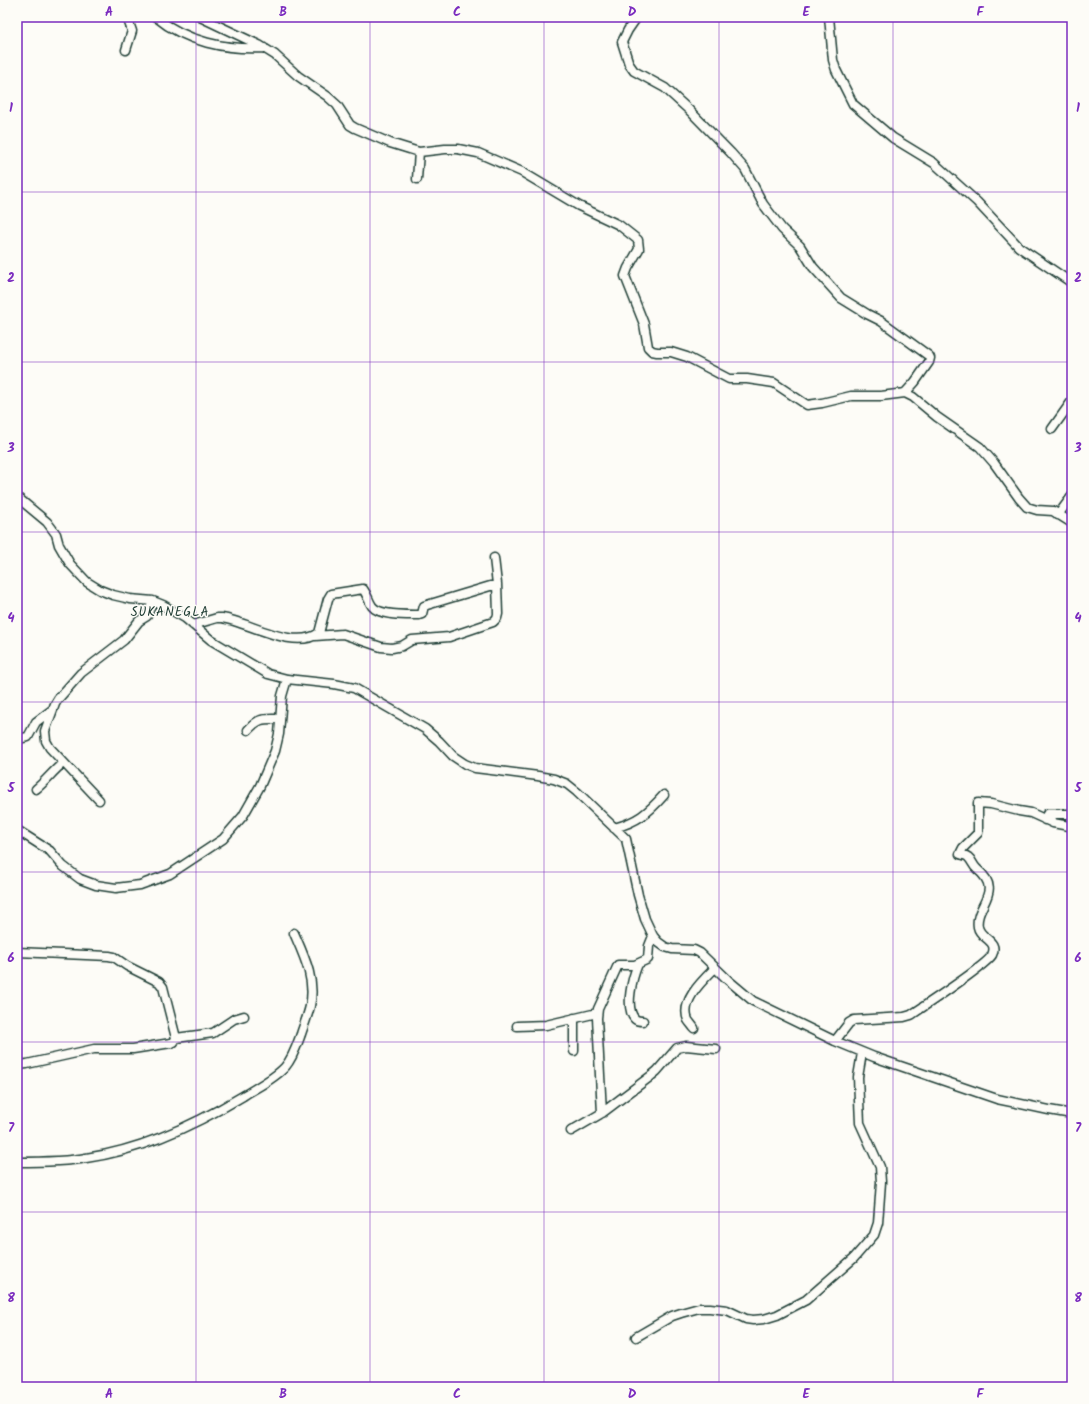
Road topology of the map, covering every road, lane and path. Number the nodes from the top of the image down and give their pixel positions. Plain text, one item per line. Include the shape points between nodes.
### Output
1 (127, 17) edge
2 (156, 17) edge
3 (200, 17) edge
4 (637, 17) edge
5 (829, 17) edge
6 (265, 48) junction
7 (126, 50) dead end
8 (419, 152) junction
9 (417, 179) dead end
10 (1072, 283) edge
11 (905, 393) junction
12 (1072, 401) edge
13 (1052, 429) dead end
14 (1072, 496) edge
15 (17, 497) edge
16 (1058, 515) junction
17 (1072, 523) edge
18 (494, 558) dead end
19 (498, 584) junction
20 (153, 601) junction
21 (193, 625) junction
22 (315, 636) junction
23 (287, 679) junction
24 (52, 709) junction
25 (280, 719) junction
26 (248, 730) dead end
27 (17, 739) edge
28 (63, 763) junction
29 (36, 789) dead end
30 (664, 795) dead end
31 (99, 800) dead end
32 (1072, 814) edge
33 (1045, 820) junction
34 (1072, 825) edge
35 (614, 828) junction
36 (17, 830) edge
37 (294, 933) dead end
38 (653, 936) junction
39 (17, 952) edge
40 (638, 964) junction
41 (715, 968) junction
42 (597, 1013) junction
43 (244, 1016) dead end
44 (574, 1018) junction
45 (643, 1021) dead end
46 (517, 1026) dead end
47 (694, 1028) dead end
48 (176, 1038) junction
49 (835, 1041) junction
50 (716, 1049) dead end
51 (574, 1051) dead end
52 (862, 1053) junction
53 (17, 1065) edge
54 (602, 1113) junction
55 (1072, 1114) edge
56 (571, 1131) dead end
57 (17, 1162) edge
58 (636, 1337) dead end

1 - 7 street via 132,31
2 - 6 street via 178,32 211,44 239,49
3 - 6 street
4 - 11 street via 622,42 634,71 665,88 731,153 745,169 764,204 782,229 800,246 813,267 841,298 881,320 929,356 929,362
5 - 10 street via 833,60 853,104 893,138 934,163 977,202 1019,247
6 - 8 street via 337,105 350,125 390,143
8 - 9 street
8 - 11 street via 458,149 478,154 522,172 579,206 619,225 638,240 639,249 625,276 644,324 648,347 652,351 671,352 687,357 729,379 774,383 807,405 851,396
11 - 16 street via 914,397 937,417 980,447 1027,507
12 - 13 street
14 - 16 street
15 - 20 street via 47,522 56,534 70,564 87,582 113,595
16 - 17 street
18 - 19 street
19 - 22 street via 496,620 449,637 412,640 402,646 386,648 343,634
19 - 22 street via 424,606 422,614 419,615 377,611 363,589 331,594 319,633
20 - 21 street via 163,604
20 - 24 street via 146,617 139,621 121,643 81,673
21 - 22 street via 222,618 285,637
21 - 23 street via 211,640 253,666 268,674
23 - 25 street
23 - 35 street via 354,688 425,729 453,756 475,768 538,776 567,784
24 - 27 street via 36,722 28,737
24 - 28 street via 45,731 46,741
25 - 26 street via 262,719
25 - 36 street via 279,734 260,786 238,823 223,839 170,874 140,884 116,888 96,885 80,879 63,866 50,851
28 - 29 street
28 - 31 street
30 - 35 street via 647,813 630,823
32 - 33 street via 1047,814
33 - 34 street
33 - 49 street via 1031,813 978,803 978,833 962,848 960,854 969,858 987,880 988,894 978,924 980,932 992,942 992,954 981,966 911,1015 854,1020
35 - 38 street via 626,839 638,895
37 - 57 street via 310,973 312,987 310,1005 286,1067 233,1102 192,1124 121,1152 48,1162
38 - 40 street via 649,958
38 - 41 street via 665,947 700,953
39 - 48 street via 114,957 164,987
40 - 42 street via 618,965
40 - 45 street via 632,978 630,1006 634,1018
41 - 47 street via 689,999 687,1016
41 - 49 street via 753,1001
42 - 44 street
42 - 54 street
43 - 48 street via 234,1019 213,1033
44 - 46 street via 546,1025
44 - 51 street
48 - 53 street via 171,1043 133,1049 94,1049
49 - 52 street
50 - 54 street via 686,1046 677,1048 657,1071
52 - 55 street via 997,1099
52 - 58 street via 858,1077 860,1123 880,1167 881,1182 878,1223 874,1235 854,1258 806,1300 777,1315 764,1320 753,1320 727,1310 699,1308 672,1316
54 - 56 street

